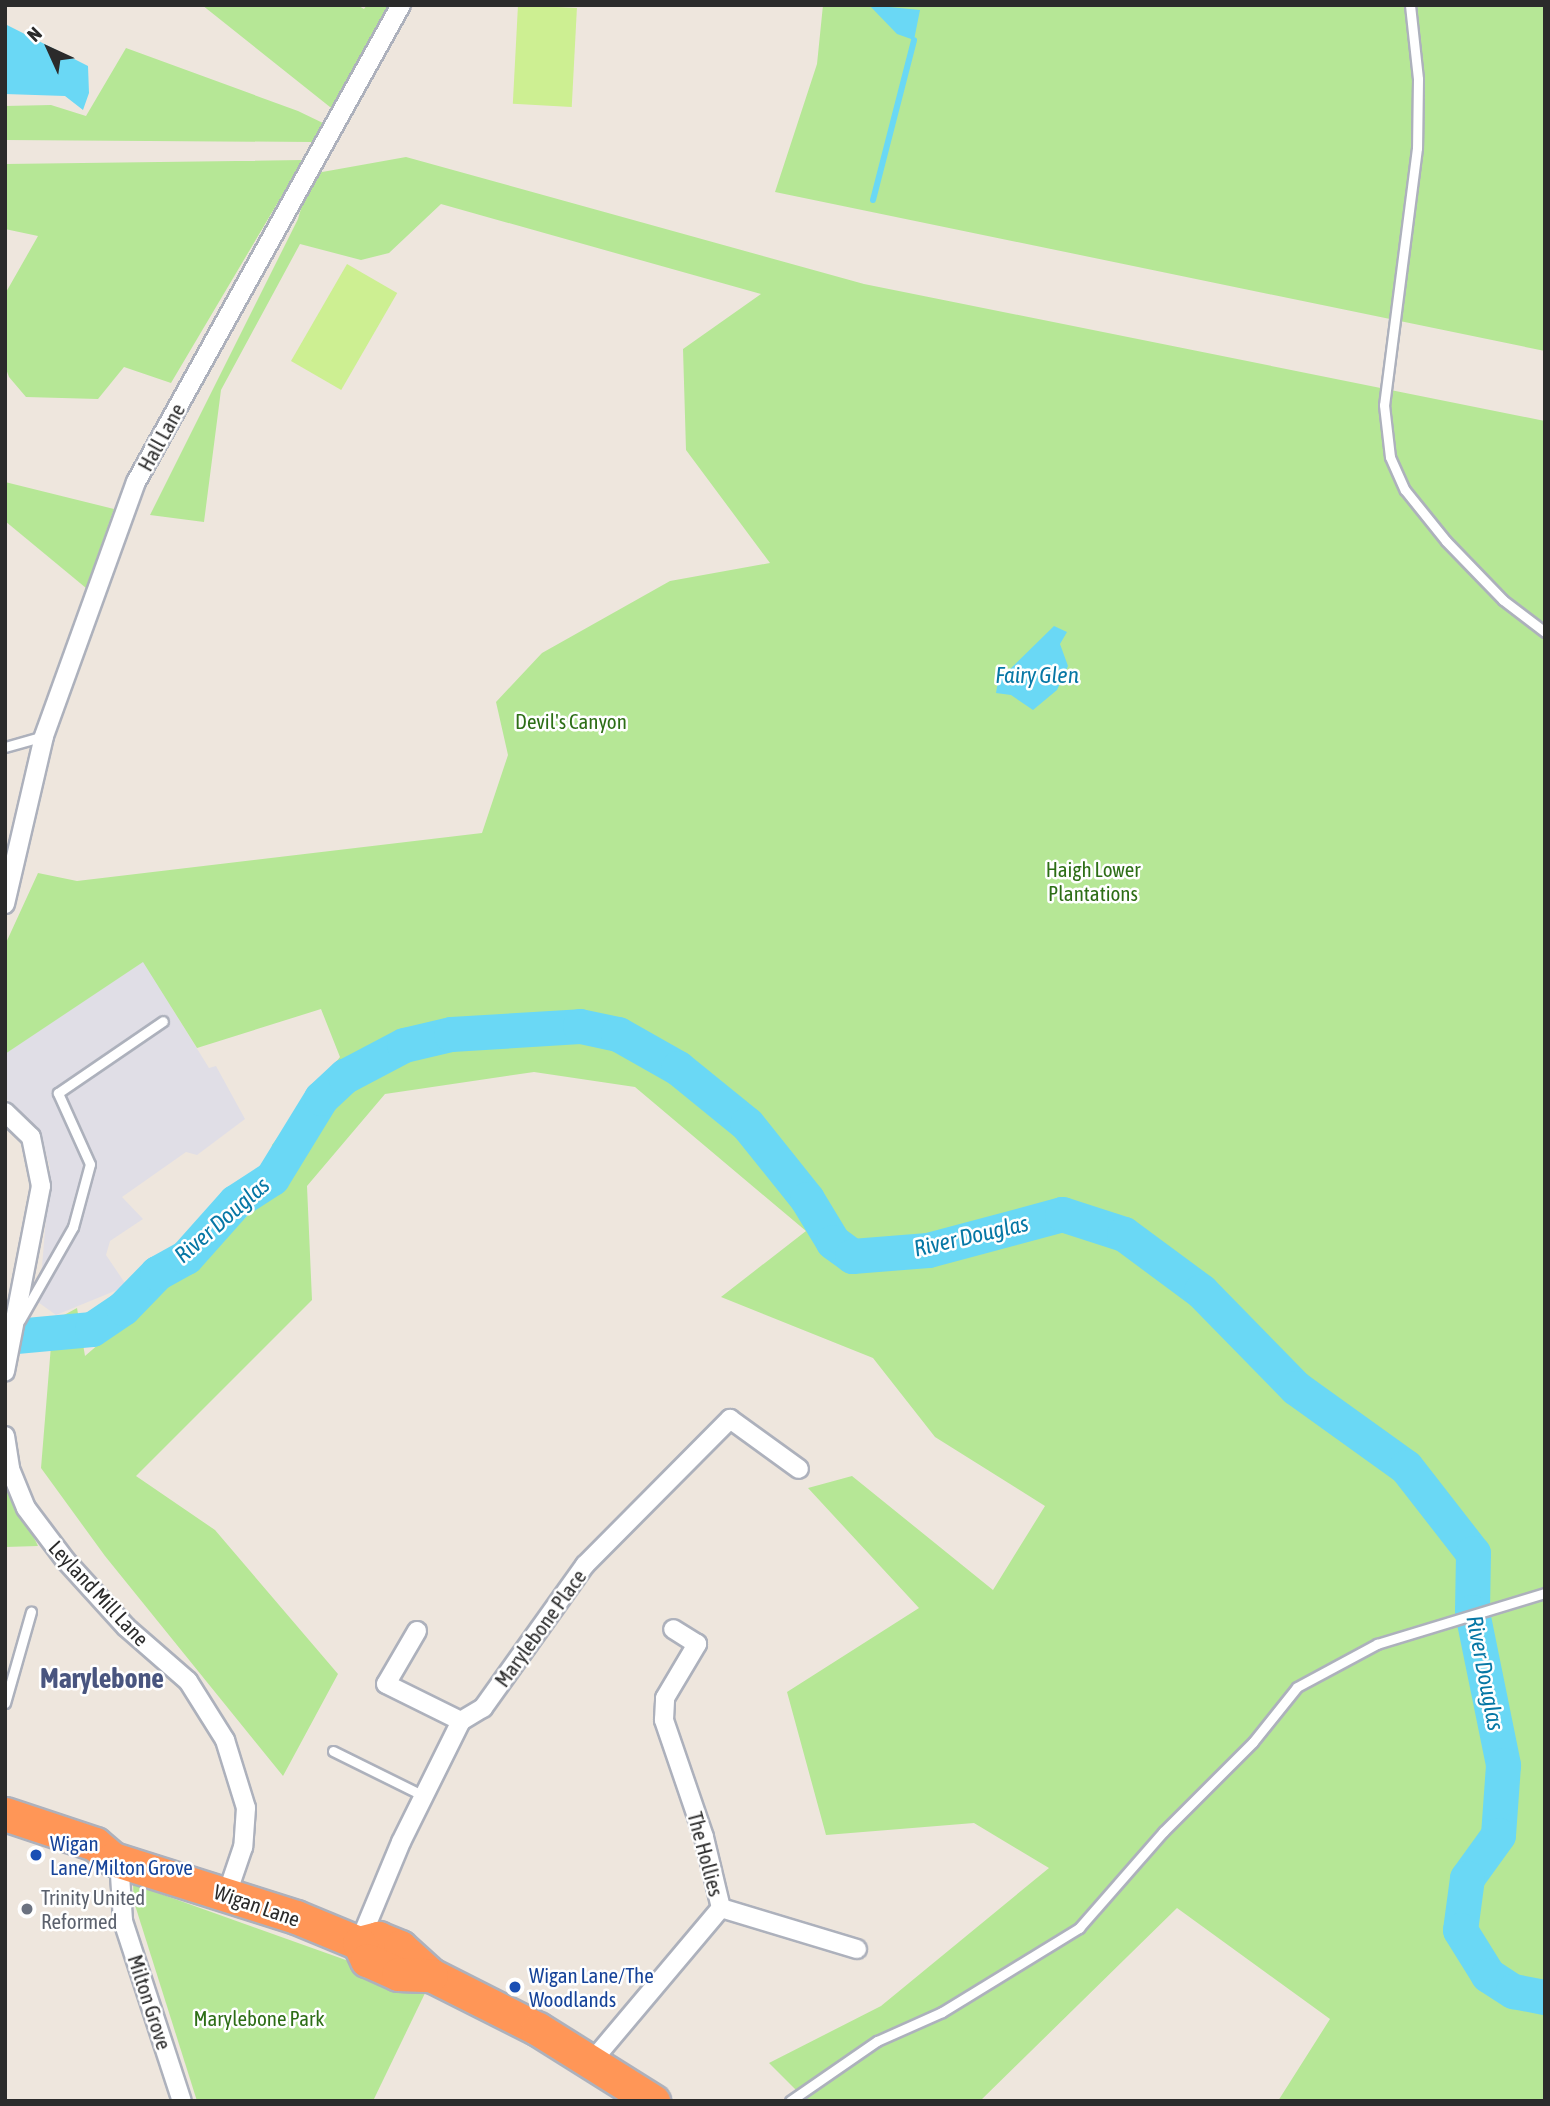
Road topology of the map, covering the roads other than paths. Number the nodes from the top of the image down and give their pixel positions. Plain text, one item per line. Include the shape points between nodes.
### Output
1 (401, 5) edge
2 (1410, 5) edge
3 (1545, 632) edge
4 (44, 736) junction
5 (5, 747) edge
6 (5, 904) edge
7 (163, 1021) dead end
8 (5, 1112) edge
9 (15, 1327) junction
10 (5, 1372) edge
11 (5, 1436) edge
12 (799, 1469) dead end
13 (1545, 1593) edge
14 (31, 1612) dead end
15 (673, 1629) dead end
16 (417, 1631) dead end
17 (5, 1703) edge
18 (461, 1721) junction
19 (332, 1751) dead end
20 (424, 1796) junction
21 (5, 1814) edge
22 (5, 1835) edge
23 (116, 1859) junction
24 (227, 1894) junction
25 (720, 1908) junction
26 (359, 1942) junction
27 (858, 1949) dead end
28 (593, 2060) junction
29 (183, 2101) edge
30 (653, 2101) edge
31 (790, 2101) edge

1 - 4 street, Hall Lane via 136,482
2 - 3 lane via 1418,79 1417,148 1384,405 1390,457 1405,490 1503,600
4 - 5 lane
4 - 6 street, Hall Lane
7 - 9 lane via 58,1093 90,1164 72,1227 42,1287
8 - 9 street via 31,1138 41,1186
9 - 10 street
11 - 24 street, Leyland Mill Lane via 10,1469 26,1508 126,1627 187,1681 225,1740 246,1808 243,1847
12 - 18 street, Marylebone Place via 730,1419 585,1565 483,1708
13 - 31 lane via 1377,1644 1297,1687 1253,1742 1163,1832 1079,1928 943,2012 877,2042
14 - 17 lane
15 - 25 street, The Hollies via 697,1644 665,1698 664,1720 704,1837
16 - 18 street via 386,1684
18 - 20 street, Marylebone Place
19 - 20 lane
20 - 26 street, Marylebone Place
21 - 23 highway, Wigan Lane via 95,1844
22 - 23 highway, Wigan Lane via 89,1862
23 - 24 highway, Wigan Lane
23 - 29 street, Milton Grove via 123,1921
24 - 26 highway, Wigan Lane
25 - 27 street
25 - 28 street, The Hollies
26 - 28 highway, Wigan Lane via 367,1960 398,1974 431,1975
28 - 30 highway, Wigan Lane

